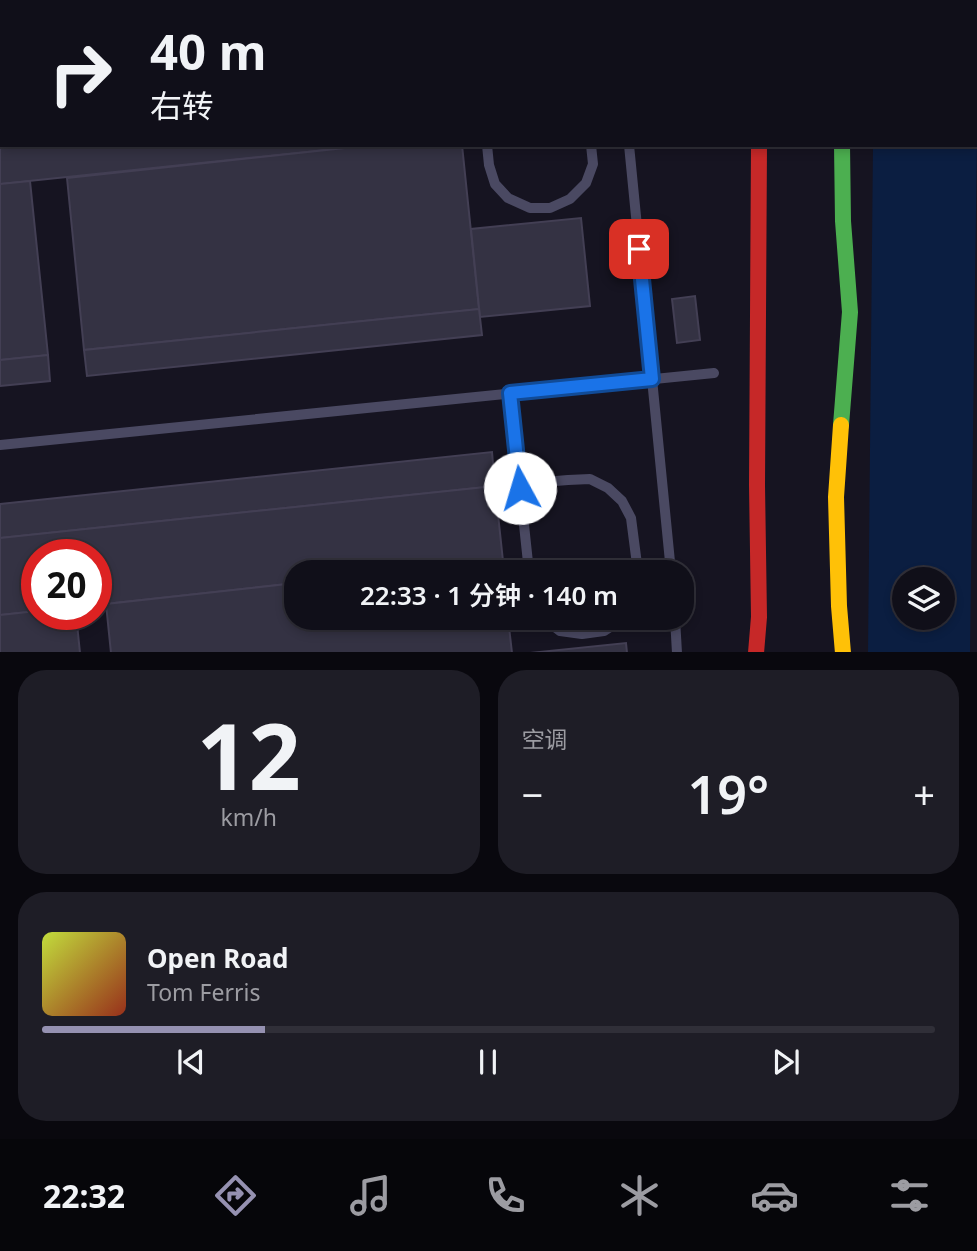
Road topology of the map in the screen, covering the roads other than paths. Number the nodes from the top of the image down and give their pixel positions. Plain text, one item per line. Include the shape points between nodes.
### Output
1 (487, 147) edge
2 (591, 147) edge
3 (629, 147) edge
4 (759, 147) edge
5 (842, 147) edge
6 (714, 373) dead end
7 (652, 379) junction
8 (510, 393) junction
9 (0, 444) edge
10 (495, 486) dead end
11 (528, 560) edge
12 (636, 560) edge
13 (670, 560) edge
14 (559, 630) edge
15 (606, 630) edge
16 (676, 630) edge
17 (677, 652) edge
18 (756, 652) edge
19 (843, 652) edge

1 - 2 lane via 495,184 508,198 530,208 550,208 570,199 586,183 593,164
3 - 7 lane
4 - 18 street
5 - 19 street via 850,312 836,497
6 - 7 lane
7 - 8 lane
7 - 13 lane
8 - 9 lane
8 - 11 lane
10 - 12 lane, bridge via 590,479 608,488 631,518
14 - 15 lane via 582,634
16 - 17 lane

